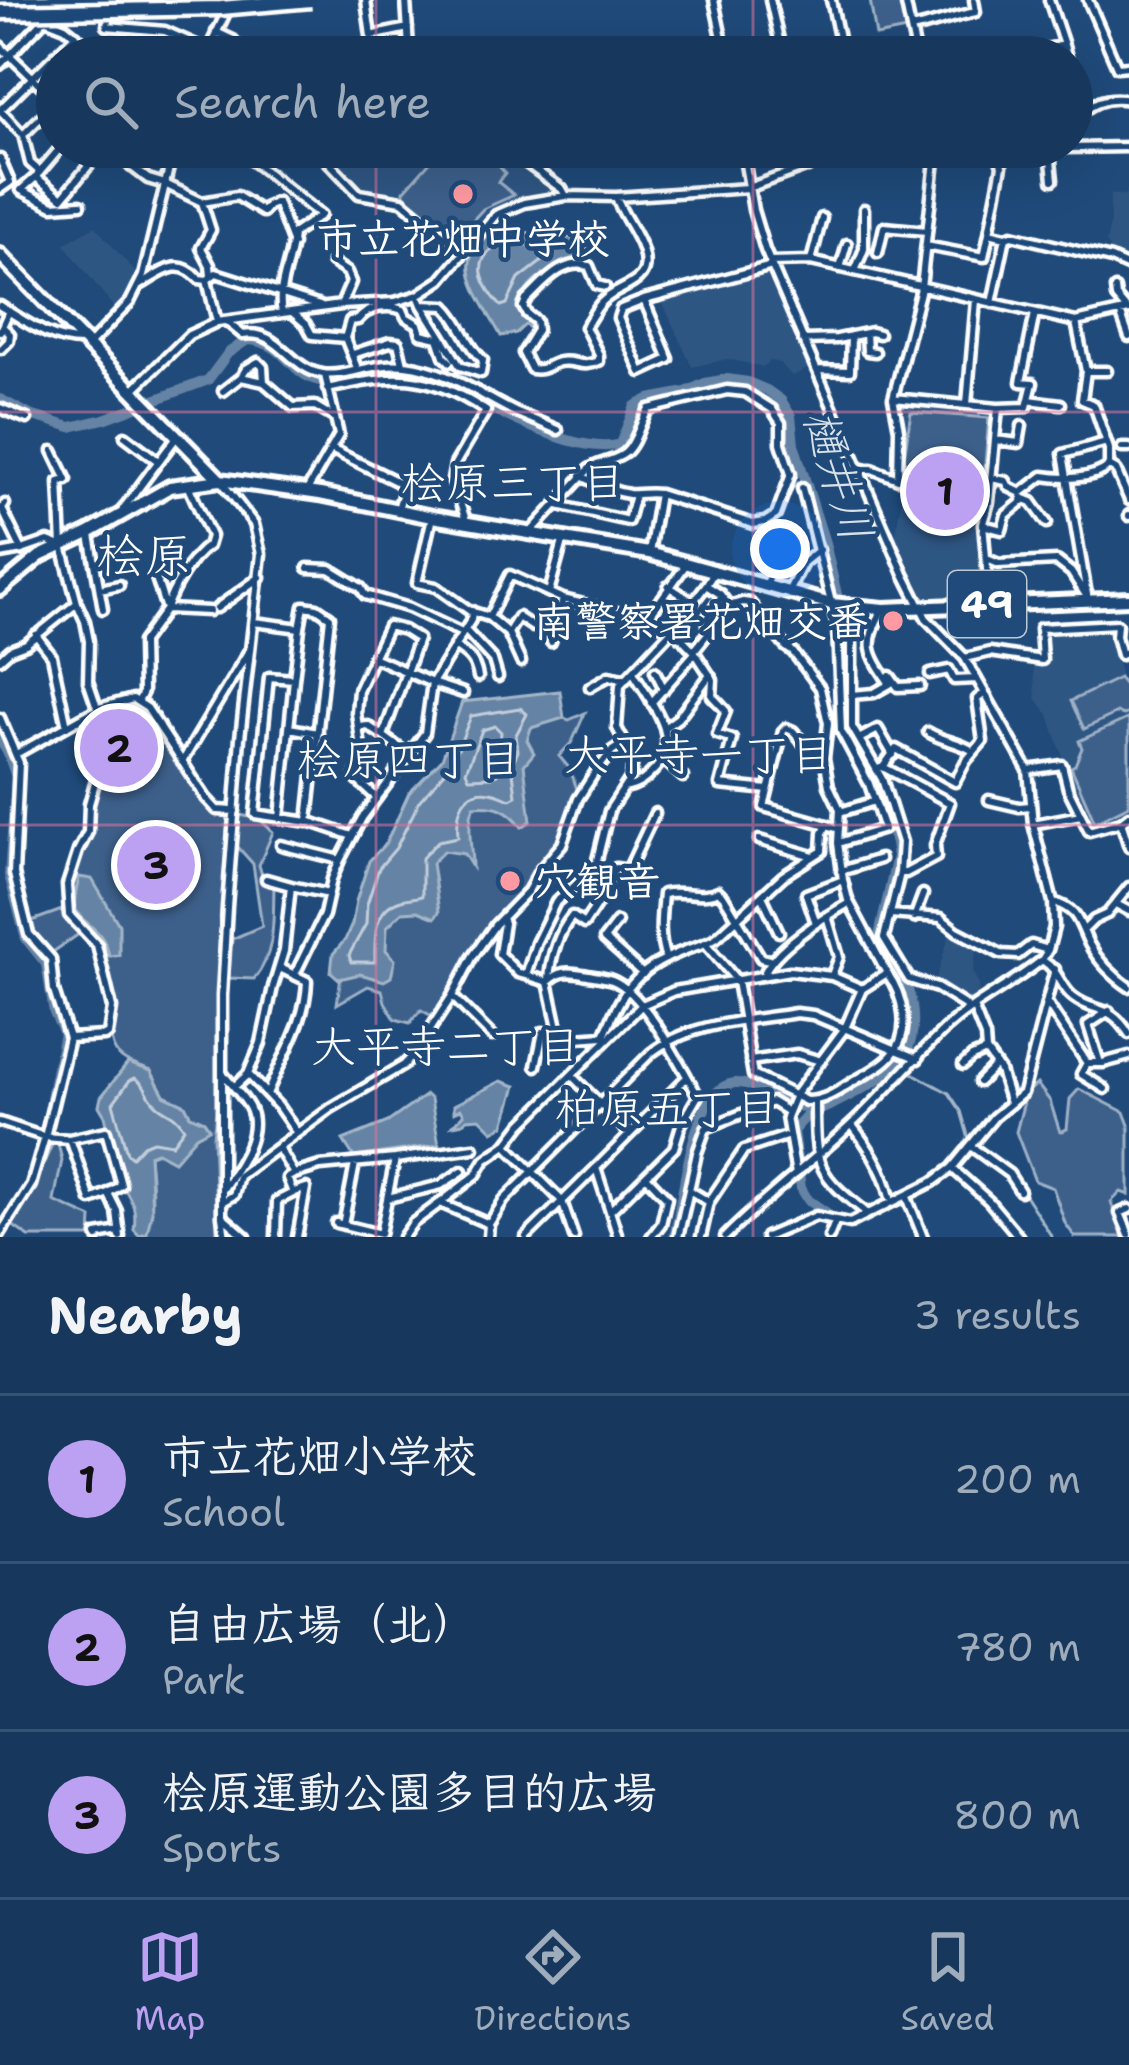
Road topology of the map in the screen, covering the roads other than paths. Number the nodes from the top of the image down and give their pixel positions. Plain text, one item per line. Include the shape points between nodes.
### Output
1 (312, 0) edge
2 (366, 0) edge
3 (406, 0) edge
4 (714, 0) edge
5 (770, 0) edge
6 (831, 0) edge
7 (905, 0) edge
8 (974, 0) edge
9 (1049, 0) edge
10 (1088, 0) edge
11 (0, 2) edge
12 (230, 4) edge
13 (109, 5) edge
14 (0, 12) edge
15 (408, 28) junction
16 (911, 29) junction
17 (216, 32) junction
18 (76, 35) edge
19 (173, 36) edge
20 (214, 36) edge
21 (224, 36) edge
22 (409, 36) edge
23 (721, 36) edge
24 (778, 36) edge
25 (839, 36) edge
26 (912, 36) edge
27 (1061, 36) edge
28 (0, 46) edge
29 (10, 54) junction
30 (0, 65) edge
31 (1129, 66) edge
32 (34, 77) joint
33 (1129, 100) edge
34 (1093, 104) edge
35 (0, 109) edge
36 (36, 121) edge
37 (22, 135) junction
38 (1093, 147) edge
39 (1129, 147) edge
40 (0, 159) edge
41 (43, 168) edge
42 (87, 168) edge
43 (131, 168) edge
44 (169, 168) edge
45 (264, 168) edge
46 (334, 168) edge
47 (534, 168) edge
48 (745, 168) edge
49 (805, 168) edge
50 (934, 168) edge
51 (1002, 168) edge
52 (1052, 168) edge
53 (38, 174) junction
54 (1053, 180) dead end
55 (165, 184) junction
56 (748, 188) junction
57 (0, 189) edge
58 (566, 196) junction
59 (616, 197) junction
60 (202, 202) junction
61 (81, 204) dead end
62 (864, 209) dead end
63 (822, 218) dead end
64 (927, 231) junction
65 (989, 233) junction
66 (1006, 237) junction
67 (293, 244) junction
68 (847, 244) dead end
69 (926, 247) junction
70 (464, 252) junction
71 (878, 253) dead end
72 (0, 255) edge
73 (811, 261) junction
74 (332, 262) dead end
75 (771, 264) junction
76 (1129, 267) edge
77 (840, 268) junction
78 (855, 272) junction
79 (209, 278) junction
80 (139, 286) junction
81 (605, 287) dead end
82 (921, 288) junction
83 (1115, 289) dead end
84 (280, 292) junction
85 (418, 296) junction
86 (644, 300) junction
87 (976, 300) junction
88 (992, 303) junction
89 (341, 305) junction
90 (422, 305) junction
91 (0, 306) edge
92 (323, 308) junction
93 (1125, 310) edge
94 (9, 311) junction
95 (292, 312) junction
96 (281, 313) junction
97 (1035, 313) junction
98 (222, 322) junction
99 (862, 322) dead end
100 (1076, 322) junction
101 (2, 329) edge
102 (865, 333) junction
103 (880, 334) dead end
104 (851, 336) junction
105 (1129, 337) edge
106 (345, 338) junction
107 (802, 340) junction
108 (86, 344) junction
109 (1, 350) edge
110 (874, 352) dead end
111 (352, 354) junction
112 (454, 362) junction
113 (403, 364) junction
114 (357, 368) junction
115 (816, 370) junction
116 (1086, 371) junction
117 (1107, 371) dead end
118 (446, 374) junction
119 (241, 377) junction
120 (264, 382) junction
121 (326, 382) junction
122 (132, 391) junction
123 (223, 391) dead end
124 (893, 398) junction
125 (1029, 400) junction
126 (1061, 404) dead end
127 (967, 405) junction
128 (0, 408) edge
129 (998, 408) junction
130 (335, 418) junction
131 (26, 419) dead end
132 (1022, 426) dead end
133 (558, 430) dead end
134 (125, 436) dead end
135 (177, 436) junction
136 (995, 440) junction
137 (1107, 442) junction
138 (331, 449) junction
139 (53, 451) dead end
140 (158, 461) junction
141 (1109, 466) junction
142 (857, 469) junction
143 (581, 476) junction
144 (1068, 477) junction
145 (991, 478) junction
146 (220, 480) junction
147 (187, 483) junction
148 (802, 488) dead end
149 (306, 492) junction
150 (659, 494) junction
151 (635, 495) junction
152 (1022, 495) junction
153 (1129, 500) edge
154 (4, 504) dead end
155 (556, 504) junction
156 (398, 510) junction
157 (117, 517) junction
158 (432, 517) junction
159 (467, 523) junction
160 (1047, 523) dead end
161 (983, 525) junction
162 (89, 533) junction
163 (530, 533) junction
164 (564, 538) junction
165 (62, 546) junction
166 (22, 550) junction
167 (819, 550) junction
168 (0, 554) edge
169 (649, 554) junction
170 (986, 559) junction
171 (803, 562) junction
172 (687, 563) junction
173 (308, 568) dead end
174 (714, 571) junction
175 (260, 577) junction
176 (156, 578) dead end
177 (119, 586) dead end
178 (668, 586) junction
179 (706, 586) junction
180 (765, 586) junction
181 (0, 589) edge
182 (100, 589) junction
183 (549, 592) junction
184 (788, 593) junction
185 (722, 597) junction
186 (563, 598) junction
187 (1129, 598) edge
188 (1088, 600) junction
189 (693, 602) junction
190 (76, 603) junction
191 (831, 604) junction
192 (990, 604) junction
193 (845, 606) junction
194 (103, 608) dead end
195 (920, 608) junction
196 (166, 609) junction
197 (884, 609) junction
198 (472, 611) junction
199 (489, 617) junction
200 (646, 619) junction
201 (254, 622) junction
202 (533, 627) dead end
203 (300, 628) junction
204 (673, 629) junction
205 (464, 632) junction
206 (508, 633) junction
207 (36, 635) junction
208 (551, 642) dead end
209 (454, 646) junction
210 (250, 649) junction
211 (1129, 650) edge
212 (695, 652) junction
213 (374, 657) junction
214 (964, 658) junction
215 (0, 659) edge
216 (521, 662) dead end
217 (406, 670) junction
218 (633, 671) junction
219 (655, 671) dead end
220 (929, 674) dead end
221 (710, 675) junction
222 (885, 676) junction
223 (478, 677) dead end
224 (498, 677) dead end
225 (624, 679) junction
226 (976, 679) junction
227 (294, 680) junction
228 (431, 683) junction
229 (920, 686) dead end
230 (590, 687) dead end
231 (664, 689) junction
232 (464, 693) dead end
233 (985, 693) junction
234 (850, 694) junction
235 (138, 703) junction
236 (651, 704) junction
237 (99, 708) junction
238 (0, 718) edge
239 (67, 726) junction
240 (667, 726) junction
241 (358, 727) junction
242 (289, 728) junction
243 (928, 732) dead end
244 (318, 733) junction
245 (383, 736) junction
246 (858, 739) junction
247 (624, 743) junction
248 (974, 751) junction
249 (16, 754) junction
250 (409, 755) junction
251 (893, 755) junction
252 (824, 758) junction
253 (663, 759) junction
254 (182, 762) junction
255 (880, 769) junction
256 (1028, 770) junction
257 (683, 777) dead end
258 (624, 788) junction
259 (768, 790) junction
260 (377, 798) junction
261 (989, 800) dead end
262 (875, 801) junction
263 (1031, 806) junction
264 (235, 811) junction
265 (840, 812) junction
266 (655, 813) dead end
267 (1081, 815) junction
268 (1129, 816) edge
269 (280, 818) junction
270 (311, 822) junction
271 (1121, 822) junction
272 (1033, 824) junction
273 (827, 825) junction
274 (839, 829) junction
275 (352, 836) junction
276 (759, 840) dead end
277 (838, 843) junction
278 (281, 845) dead end
279 (1129, 847) edge
280 (813, 856) junction
281 (880, 859) dead end
282 (340, 860) junction
283 (628, 870) junction
284 (638, 873) dead end
285 (900, 874) junction
286 (589, 875) junction
287 (842, 875) junction
288 (266, 879) dead end
289 (291, 886) junction
290 (1129, 887) edge
291 (602, 889) junction
292 (329, 894) junction
293 (923, 894) dead end
294 (762, 897) junction
295 (1053, 902) junction
296 (849, 903) junction
297 (1116, 904) junction
298 (1129, 911) edge
299 (890, 914) junction
300 (826, 916) junction
301 (502, 918) junction
302 (914, 918) junction
303 (737, 920) junction
304 (617, 922) dead end
305 (816, 923) junction
306 (1085, 929) junction
307 (779, 932) dead end
308 (706, 944) junction
309 (1048, 950) junction
310 (666, 959) junction
311 (769, 960) junction
312 (1042, 960) junction
313 (280, 968) junction
314 (1055, 969) junction
315 (887, 973) junction
316 (295, 974) junction
317 (643, 974) junction
318 (526, 975) junction
319 (763, 976) junction
320 (832, 976) junction
321 (909, 979) junction
322 (736, 981) junction
323 (548, 982) junction
324 (897, 987) junction
325 (1129, 987) edge
326 (626, 988) junction
327 (862, 989) junction
328 (452, 996) junction
329 (1047, 1003) junction
330 (641, 1005) junction
331 (970, 1009) junction
332 (1109, 1011) junction
333 (743, 1022) junction
334 (845, 1028) junction
335 (1129, 1034) edge
336 (492, 1036) dead end
337 (560, 1036) junction
338 (69, 1038) junction
339 (665, 1042) junction
340 (898, 1050) junction
341 (986, 1051) junction
342 (1129, 1056) edge
343 (916, 1058) junction
344 (821, 1060) junction
345 (751, 1061) junction
346 (1087, 1063) junction
347 (1100, 1063) junction
348 (963, 1065) dead end
349 (996, 1065) junction
350 (536, 1066) dead end
351 (222, 1072) junction
352 (248, 1074) junction
353 (572, 1076) junction
354 (687, 1077) junction
355 (979, 1082) dead end
356 (234, 1088) junction
357 (1105, 1089) dead end
358 (267, 1094) junction
359 (815, 1103) junction
360 (1010, 1103) junction
361 (791, 1104) junction
362 (599, 1106) junction
363 (852, 1124) junction
364 (1, 1126) edge
365 (297, 1132) junction
366 (630, 1134) junction
367 (790, 1135) junction
368 (45, 1137) junction
369 (70, 1139) junction
370 (506, 1144) junction
371 (972, 1147) junction
372 (278, 1148) junction
373 (474, 1148) dead end
374 (817, 1157) junction
375 (395, 1159) junction
376 (356, 1162) junction
377 (596, 1168) junction
378 (952, 1168) junction
379 (462, 1172) dead end
380 (532, 1172) junction
381 (800, 1172) junction
382 (294, 1174) junction
383 (646, 1175) junction
384 (222, 1190) junction
385 (689, 1190) junction
386 (1020, 1191) dead end
387 (108, 1193) junction
388 (293, 1193) junction
389 (907, 1196) junction
390 (890, 1197) dead end
391 (388, 1198) junction
392 (562, 1201) junction
393 (222, 1202) junction
394 (709, 1202) junction
395 (440, 1203) junction
396 (1129, 1209) edge
397 (610, 1211) junction
398 (868, 1215) junction
399 (222, 1216) junction
400 (833, 1221) junction
401 (489, 1224) junction
402 (0, 1234) edge
403 (120, 1234) edge
404 (1129, 1235) edge
405 (98, 1237) edge
406 (225, 1237) edge
407 (246, 1237) edge
408 (276, 1237) edge
409 (297, 1237) edge
410 (403, 1237) edge
411 (488, 1237) edge
412 (526, 1237) edge
413 (574, 1237) edge
414 (618, 1237) edge
415 (651, 1237) edge
416 (679, 1237) edge
417 (701, 1237) edge
418 (725, 1237) edge
419 (766, 1237) edge
420 (829, 1237) edge
421 (923, 1237) edge
422 (1019, 1237) edge

1 - 12 highway
1 - 14 highway, bridge
2 - 15 street via 370,36
3 - 15 street
4 - 23 street
5 - 24 street
6 - 25 street
7 - 16 street
8 - 16 street via 976,12
9 - 27 street
10 - 31 street via 1117,67
11 - 13 highway
12 - 13 highway
12 - 17 street
13 - 14 highway
13 - 19 street via 107,26
15 - 22 street
16 - 26 street
17 - 20 street
17 - 21 street
18 - 29 street via 45,20
28 - 29 street
29 - 30 street
29 - 32 street
32 - 35 street
33 - 34 street
35 - 37 street
36 - 37 street
37 - 53 street
38 - 39 street
40 - 57 street via 11,178
41 - 53 street
42 - 53 street via 62,198
43 - 55 street
44 - 55 street
45 - 67 street via 321,215 293,234
46 - 70 street via 359,194 402,201
47 - 58 street
48 - 56 street
49 - 56 street
50 - 64 street
51 - 65 street
52 - 54 street
53 - 61 street via 21,190 53,206
55 - 60 street
55 - 80 street
56 - 59 street
56 - 75 street
58 - 59 street
58 - 70 street via 496,215
59 - 81 street via 642,245 641,278 602,301 585,327 599,361 531,369 523,353 536,321 523,307 542,280 581,262
60 - 67 street via 237,196 262,212 277,202
60 - 79 street via 211,230 201,248
62 - 78 street
63 - 73 street
64 - 69 street
64 - 71 street via 884,226
65 - 66 street
65 - 69 street via 984,257
66 - 76 street
66 - 88 street
67 - 84 street
68 - 77 street
69 - 82 street
70 - 85 street
72 - 108 main road
73 - 75 street
73 - 77 street
74 - 89 street via 351,282
75 - 86 street
75 - 107 street
77 - 78 street
78 - 82 street
79 - 80 street via 178,266
79 - 84 street via 216,273
79 - 98 street
80 - 108 street
82 - 87 street
82 - 124 street
83 - 93 street
84 - 92 street
84 - 96 street
85 - 89 street
85 - 90 street
86 - 86 street via 618,318 640,372 669,359
87 - 88 street
87 - 127 street
88 - 97 street
89 - 92 street
90 - 112 street
90 - 112 street via 445,306 458,318 483,359 481,374
91 - 94 street
92 - 95 street
93 - 100 street
93 - 105 street
94 - 101 street
94 - 108 street
95 - 96 street
95 - 106 street via 312,335
96 - 98 street
97 - 100 street
97 - 125 street via 1021,382 1033,383
98 - 121 street via 271,338
98 - 122 street via 189,335
99 - 102 street
100 - 116 street
101 - 109 street via 10,334
102 - 103 street
102 - 104 street
102 - 110 street
104 - 107 street
104 - 115 street via 850,371
106 - 111 street
106 - 112 street via 350,321 393,306 421,334 438,338
107 - 115 street
108 - 122 main road
111 - 113 street via 390,341
111 - 114 street
112 - 118 street
113 - 114 street
113 - 118 street
114 - 121 street
115 - 142 street
116 - 117 street
116 - 137 street via 1082,400 1094,405
118 - 133 street
119 - 120 street
119 - 120 street via 258,362
119 - 123 street
120 - 130 street via 293,407 315,406
121 - 130 street
121 - 159 street via 433,384 486,412 452,480
122 - 135 main road
124 - 127 street
124 - 142 street via 898,479
125 - 126 street
125 - 129 street via 1027,407
127 - 129 street
128 - 131 street
129 - 136 street
130 - 138 street via 340,435
132 - 136 street via 1019,443
134 - 140 street
135 - 140 street
135 - 146 main road
136 - 145 street
137 - 141 street
137 - 144 street via 1063,454
138 - 149 street
138 - 156 street via 398,482
139 - 165 street via 67,480 58,482
140 - 157 street
141 - 144 street
141 - 153 street
142 - 195 street
143 - 150 street via 624,454 649,409 727,390 772,409 791,474 776,515 753,524
143 - 151 street
143 - 155 street
144 - 152 street via 1043,476
144 - 188 street
145 - 152 street
145 - 161 street
146 - 147 main road, 49
146 - 149 main road, 49
146 - 175 street via 254,524
147 - 157 main road, 49
147 - 196 street via 211,536
148 - 167 street
149 - 156 main road, 49
150 - 151 street
150 - 169 street
151 - 155 street via 628,521
152 - 160 street
152 - 161 street via 1002,530
154 - 166 street
155 - 163 street
156 - 158 main road, 49
157 - 162 main road, 49
158 - 159 main road, 49
158 - 198 street via 417,583
159 - 163 main road, 49
161 - 170 street
162 - 165 main road, 49
162 - 182 street
163 - 164 main road, 49
164 - 169 main road, 49
164 - 183 street
165 - 166 street via 48,541
165 - 181 main road, 49
165 - 190 street
166 - 168 street
167 - 171 street
167 - 191 street
169 - 172 main road, 49
170 - 188 street via 1057,561
170 - 192 street
171 - 180 street via 787,557
171 - 184 street
172 - 174 main road, 49
172 - 178 street
173 - 205 street via 330,569 365,595
174 - 179 street
174 - 180 main road, 49
175 - 196 street via 213,610
175 - 201 street
176 - 196 street
177 - 182 street
178 - 189 street
178 - 200 street
179 - 185 street
179 - 189 street
180 - 184 main road, 49
182 - 194 street
183 - 186 street
183 - 199 street via 510,575
184 - 191 main road, 49
185 - 212 street
185 - 252 street via 729,606 750,604 820,688
186 - 200 street
186 - 208 street
187 - 188 main road, 49
188 - 192 main road, 49
189 - 204 street
190 - 207 street
190 - 237 street
191 - 193 main road, 49
191 - 262 street via 841,731
192 - 195 main road, 49
193 - 197 main road, 49
193 - 234 street
195 - 197 main road, 49
195 - 214 street
196 - 235 street via 142,642
197 - 222 street via 870,634 872,658
198 - 199 street
198 - 205 street
199 - 206 street
200 - 204 street
201 - 203 street
201 - 210 street
202 - 206 street via 518,617
203 - 227 street
203 - 244 street via 304,607 330,616
204 - 212 street
204 - 218 street
205 - 209 street
205 - 224 street via 494,660
206 - 216 street
207 - 215 street
207 - 239 street via 52,656
209 - 223 street via 476,664
209 - 228 street
210 - 254 street
210 - 264 street
211 - 214 street via 1121,655 1117,624 1040,628 1042,660 990,652
212 - 221 street
212 - 231 street
213 - 217 street
213 - 217 street via 388,626 404,630 418,639
213 - 241 street via 358,690
214 - 226 street
217 - 228 street
217 - 245 street
218 - 225 street
218 - 236 street
219 - 231 street
220 - 226 street via 949,670 954,680
221 - 240 street
221 - 259 street via 712,697 726,710 717,734 732,740 720,785
222 - 229 street via 898,687
222 - 234 street via 890,683 874,693
225 - 230 street via 609,676
225 - 247 street via 617,728
226 - 233 street
227 - 242 street
227 - 269 street via 269,677 254,814
228 - 232 street
228 - 250 street via 425,733
231 - 236 street
233 - 248 street via 977,699 983,741
233 - 256 street
234 - 246 street
235 - 237 street
235 - 254 street
236 - 240 street
237 - 239 street
237 - 338 street via 100,765 88,832 67,885 68,915 97,945 112,1008 108,1034
238 - 249 street
239 - 249 street
240 - 253 street
241 - 245 street
241 - 260 street via 355,778
242 - 244 street
242 - 269 street
243 - 248 street
244 - 270 street
245 - 250 street
246 - 251 street via 878,729
246 - 255 street
247 - 258 street via 633,758
247 - 301 street via 596,771 562,844
248 - 251 street via 955,782 896,749
249 - 338 street via 14,874 29,934 51,959
250 - 260 street
251 - 255 street
252 - 259 street via 786,728
252 - 265 street
253 - 257 street
253 - 258 street via 645,780
254 - 264 street via 218,810
255 - 285 street via 902,842
255 - 285 street via 950,802 936,857
256 - 263 street
256 - 267 street via 1062,766
258 - 286 street
259 - 273 street via 764,807
260 - 275 street
261 - 263 street
262 - 265 street
262 - 277 street via 884,830
263 - 272 street
264 - 351 street
265 - 274 street
266 - 283 street
267 - 271 street via 1089,831
267 - 272 street
268 - 271 street
269 - 270 street
270 - 275 street
271 - 279 street
272 - 295 street
273 - 274 street
273 - 280 street via 822,851
274 - 277 street
275 - 282 street
276 - 280 street
277 - 287 street
278 - 282 street
280 - 294 street
281 - 287 street
282 - 292 street
283 - 284 street
283 - 291 street via 616,868
285 - 299 street
286 - 291 street
286 - 318 street via 556,902
287 - 296 street
287 - 305 street via 806,894
288 - 289 street
289 - 292 street
289 - 313 street
290 - 297 street
291 - 323 street via 584,924 572,916 557,938
292 - 316 street
293 - 302 street
294 - 303 street
294 - 307 street
295 - 306 street
295 - 309 street
296 - 300 street
296 - 315 street
297 - 298 street
297 - 306 street
299 - 302 street
299 - 321 street via 886,945
300 - 305 street
300 - 320 street via 839,957
301 - 318 street via 499,954
301 - 328 street
302 - 309 street via 941,918 1001,954 1018,956 1030,945
303 - 308 street
303 - 310 street via 718,891 663,894
303 - 311 street
304 - 317 street via 604,939
305 - 311 street
306 - 325 street
308 - 310 street
308 - 322 street
309 - 312 street
310 - 317 street
311 - 319 street
312 - 314 street
312 - 331 street
313 - 316 street
313 - 352 street
314 - 329 street
314 - 332 street via 1072,996
315 - 324 street
315 - 327 street
316 - 358 street via 307,981 306,1005
317 - 326 street
318 - 323 street
319 - 320 street
319 - 322 street
320 - 327 street
321 - 324 street
321 - 331 street
322 - 330 street
322 - 333 street
323 - 326 street via 568,972
323 - 337 street
324 - 340 street
326 - 330 street
326 - 337 street via 604,1036
327 - 334 street
328 - 336 street
328 - 365 street via 404,1065
329 - 346 street
329 - 360 street via 1028,1078
330 - 339 street
330 - 353 street
331 - 341 street
331 - 343 street
332 - 335 street
332 - 347 street via 1088,1024
333 - 334 street via 796,1013
333 - 339 street
333 - 345 street
334 - 340 street
334 - 344 street
337 - 350 street via 542,1032
338 - 368 street
339 - 354 street
339 - 362 street
340 - 343 street
340 - 359 street
341 - 348 street
341 - 349 street
342 - 347 street
343 - 363 street
344 - 345 street via 797,1054
344 - 361 street
345 - 361 street via 753,1075
346 - 347 street
346 - 357 street via 1081,1074
349 - 355 street
349 - 360 street
351 - 356 street
351 - 384 street
352 - 356 street
352 - 358 street
353 - 362 street
353 - 370 street
354 - 366 street
354 - 383 street via 698,1096 674,1148
356 - 384 street via 252,1112 252,1132
358 - 365 street
359 - 361 street
359 - 374 street
360 - 371 street
361 - 367 street
361 - 385 street via 772,1102 706,1128
362 - 366 street
362 - 380 street
363 - 374 street
363 - 390 street
364 - 368 street
365 - 372 street
366 - 377 street
367 - 381 street
367 - 394 street via 744,1150
368 - 369 street
368 - 402 street via 31,1185
369 - 387 street via 92,1200
369 - 387 street via 106,1130 121,1185
370 - 380 street
370 - 395 street
371 - 378 street
371 - 386 street
372 - 382 street
372 - 393 street via 238,1176 234,1195
373 - 375 street
374 - 381 street
374 - 398 street via 830,1184
375 - 376 street
375 - 391 street
376 - 382 street
376 - 391 street via 339,1224 380,1234
377 - 392 street
377 - 397 street
378 - 389 street
378 - 422 street
379 - 391 street
380 - 392 street
380 - 401 street
381 - 418 street
382 - 388 street via 287,1178
383 - 397 street
383 - 415 street via 667,1198
384 - 393 street
385 - 394 street
385 - 416 street
387 - 403 street
388 - 408 street via 277,1201
388 - 409 street via 306,1188
389 - 398 street
389 - 421 street
392 - 412 street
392 - 413 street
393 - 399 street
394 - 417 street
395 - 401 street
395 - 410 street
396 - 404 street via 1120,1214
397 - 414 street
398 - 400 street
399 - 406 street
399 - 407 street
400 - 419 street via 808,1217
400 - 420 street
401 - 411 street
403 - 405 street

